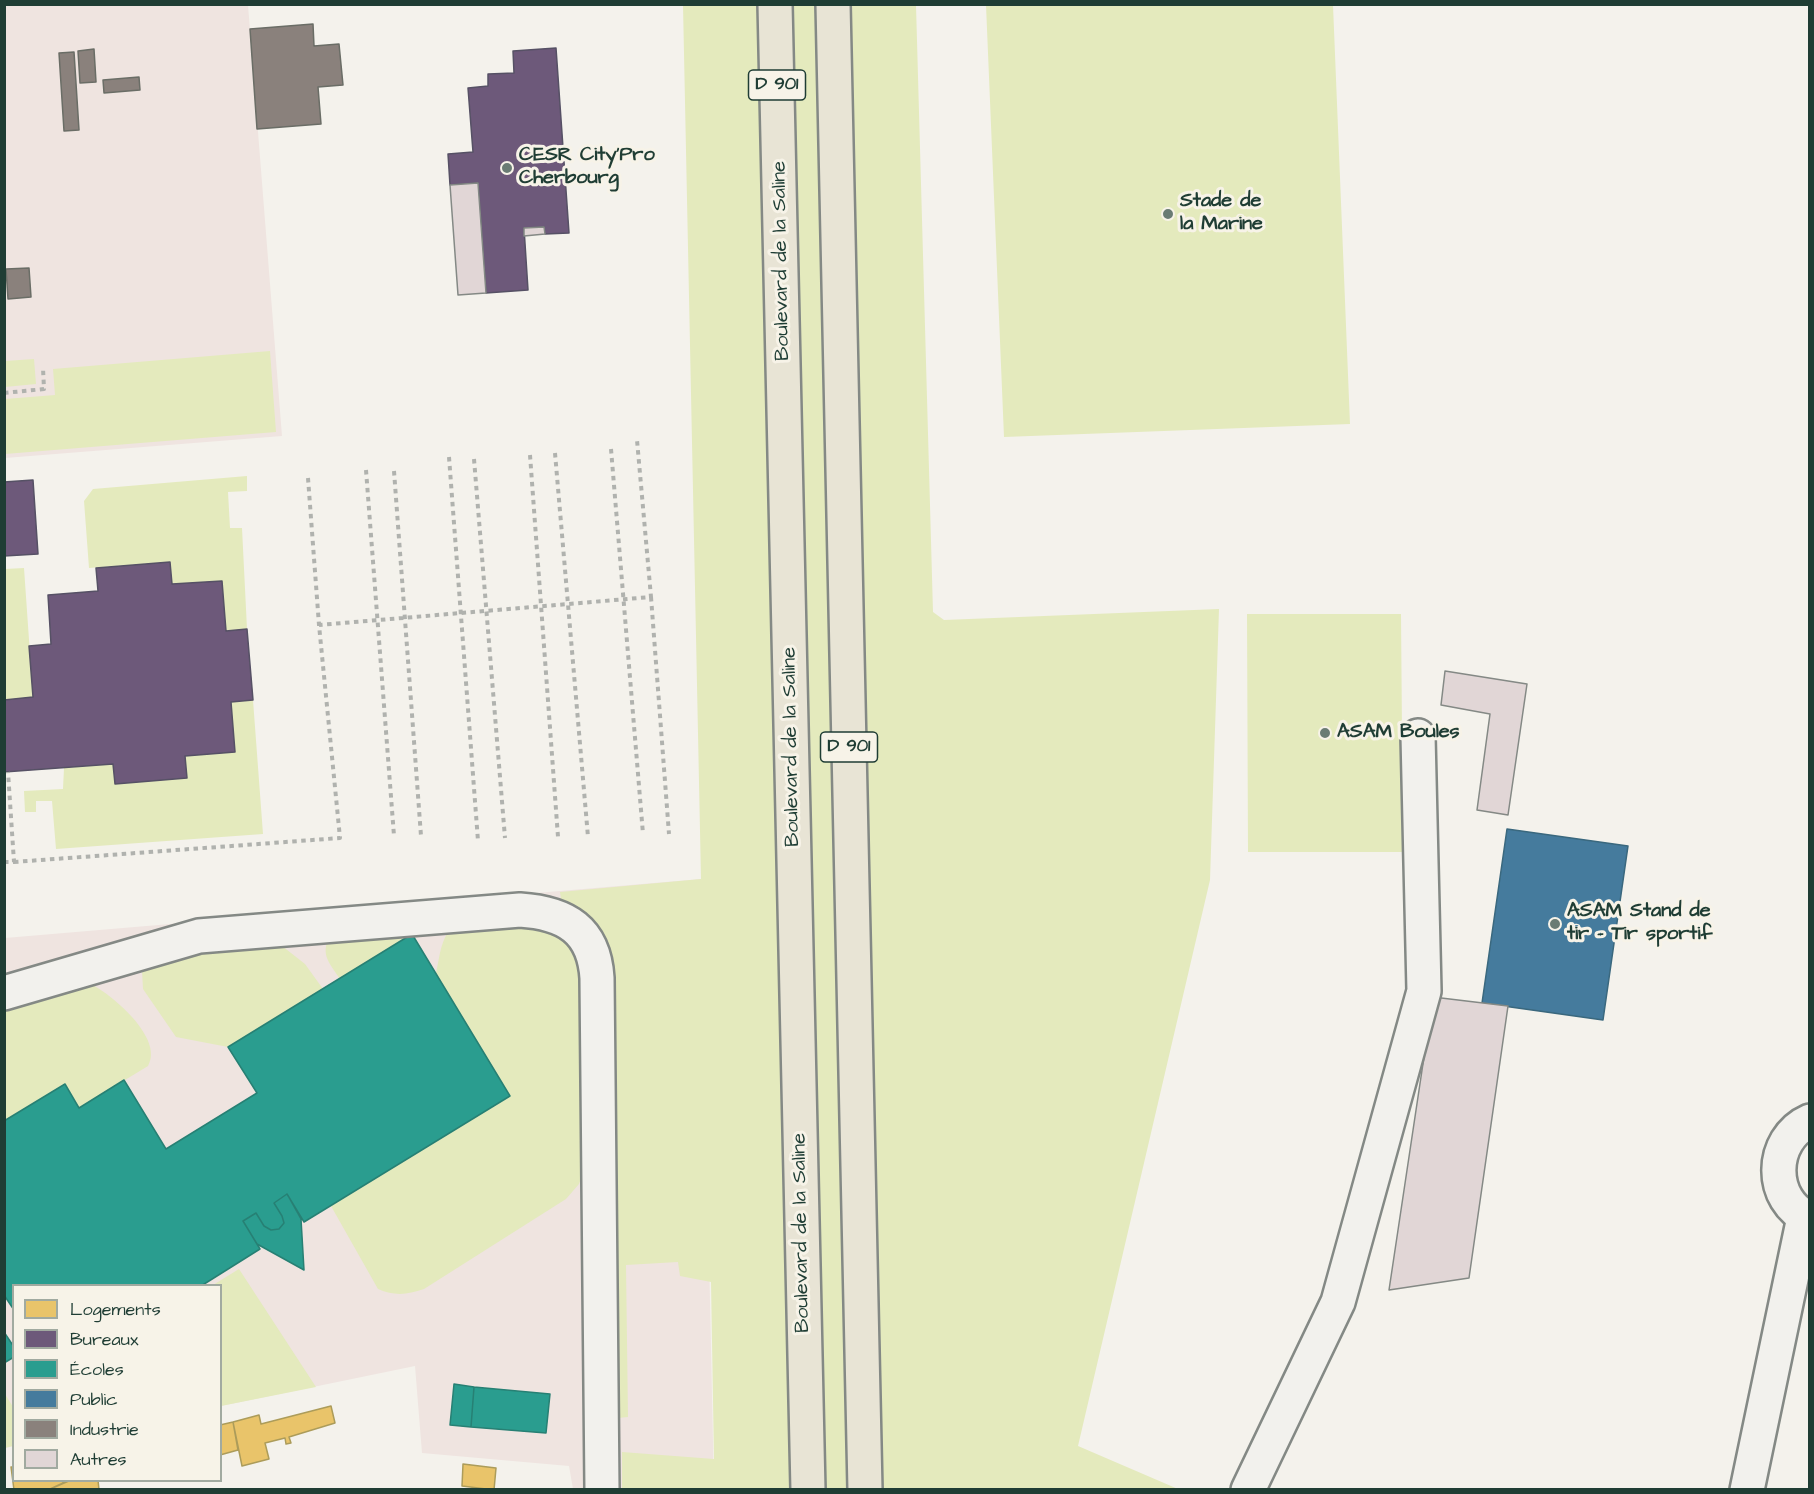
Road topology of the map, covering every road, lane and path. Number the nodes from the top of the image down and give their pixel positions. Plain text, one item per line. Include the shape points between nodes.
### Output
1 (775, 4) edge
2 (833, 4) edge
3 (43, 368) dead end
4 (4, 393) edge
5 (637, 440) dead end
6 (611, 449) dead end
7 (555, 453) dead end
8 (530, 455) dead end
9 (449, 457) dead end
10 (474, 459) dead end
11 (366, 470) dead end
12 (394, 471) dead end
13 (308, 478) dead end
14 (651, 597) junction
15 (625, 599) junction
16 (567, 604) junction
17 (543, 606) junction
18 (486, 611) junction
19 (461, 614) junction
20 (406, 619) junction
21 (378, 622) junction
22 (319, 625) junction
23 (1418, 736) dead end
24 (8, 772) dead end
25 (643, 834) dead end
26 (669, 834) dead end
27 (394, 836) dead end
28 (421, 836) dead end
29 (558, 837) dead end
30 (588, 837) dead end
31 (505, 838) dead end
32 (478, 841) dead end
33 (4, 862) edge
34 (14, 862) junction
35 (4, 993) edge
36 (1809, 1121) edge
37 (1807, 1218) edge
38 (602, 1490) edge
39 (808, 1490) edge
40 (865, 1490) edge
41 (1248, 1490) edge
42 (1747, 1490) edge

1 - 39 main road, Boulevard de la Saline / D 901
2 - 40 main road, D 901
3 - 4 path via 44,389
5 - 14 path
6 - 15 path
7 - 16 path
8 - 17 path
9 - 19 path
10 - 18 path
11 - 21 path
12 - 20 path
13 - 22 path
14 - 15 path
14 - 26 path
15 - 16 path
15 - 25 path
16 - 17 path
16 - 30 path
17 - 18 path
17 - 29 path
18 - 19 path
18 - 31 path
19 - 20 path
19 - 32 path
20 - 21 path
20 - 28 path
21 - 22 path
21 - 27 path
22 - 34 path via 340,838
23 - 41 lane via 1424,991 1338,1302
24 - 34 path
33 - 34 path
35 - 38 lane via 199,936 520,910 543,912 577,929 589,941 596,958 597,978
36 - 37 lane via 1790,1135 1781,1151 1778,1169 1781,1188 1790,1204
37 - 42 lane

